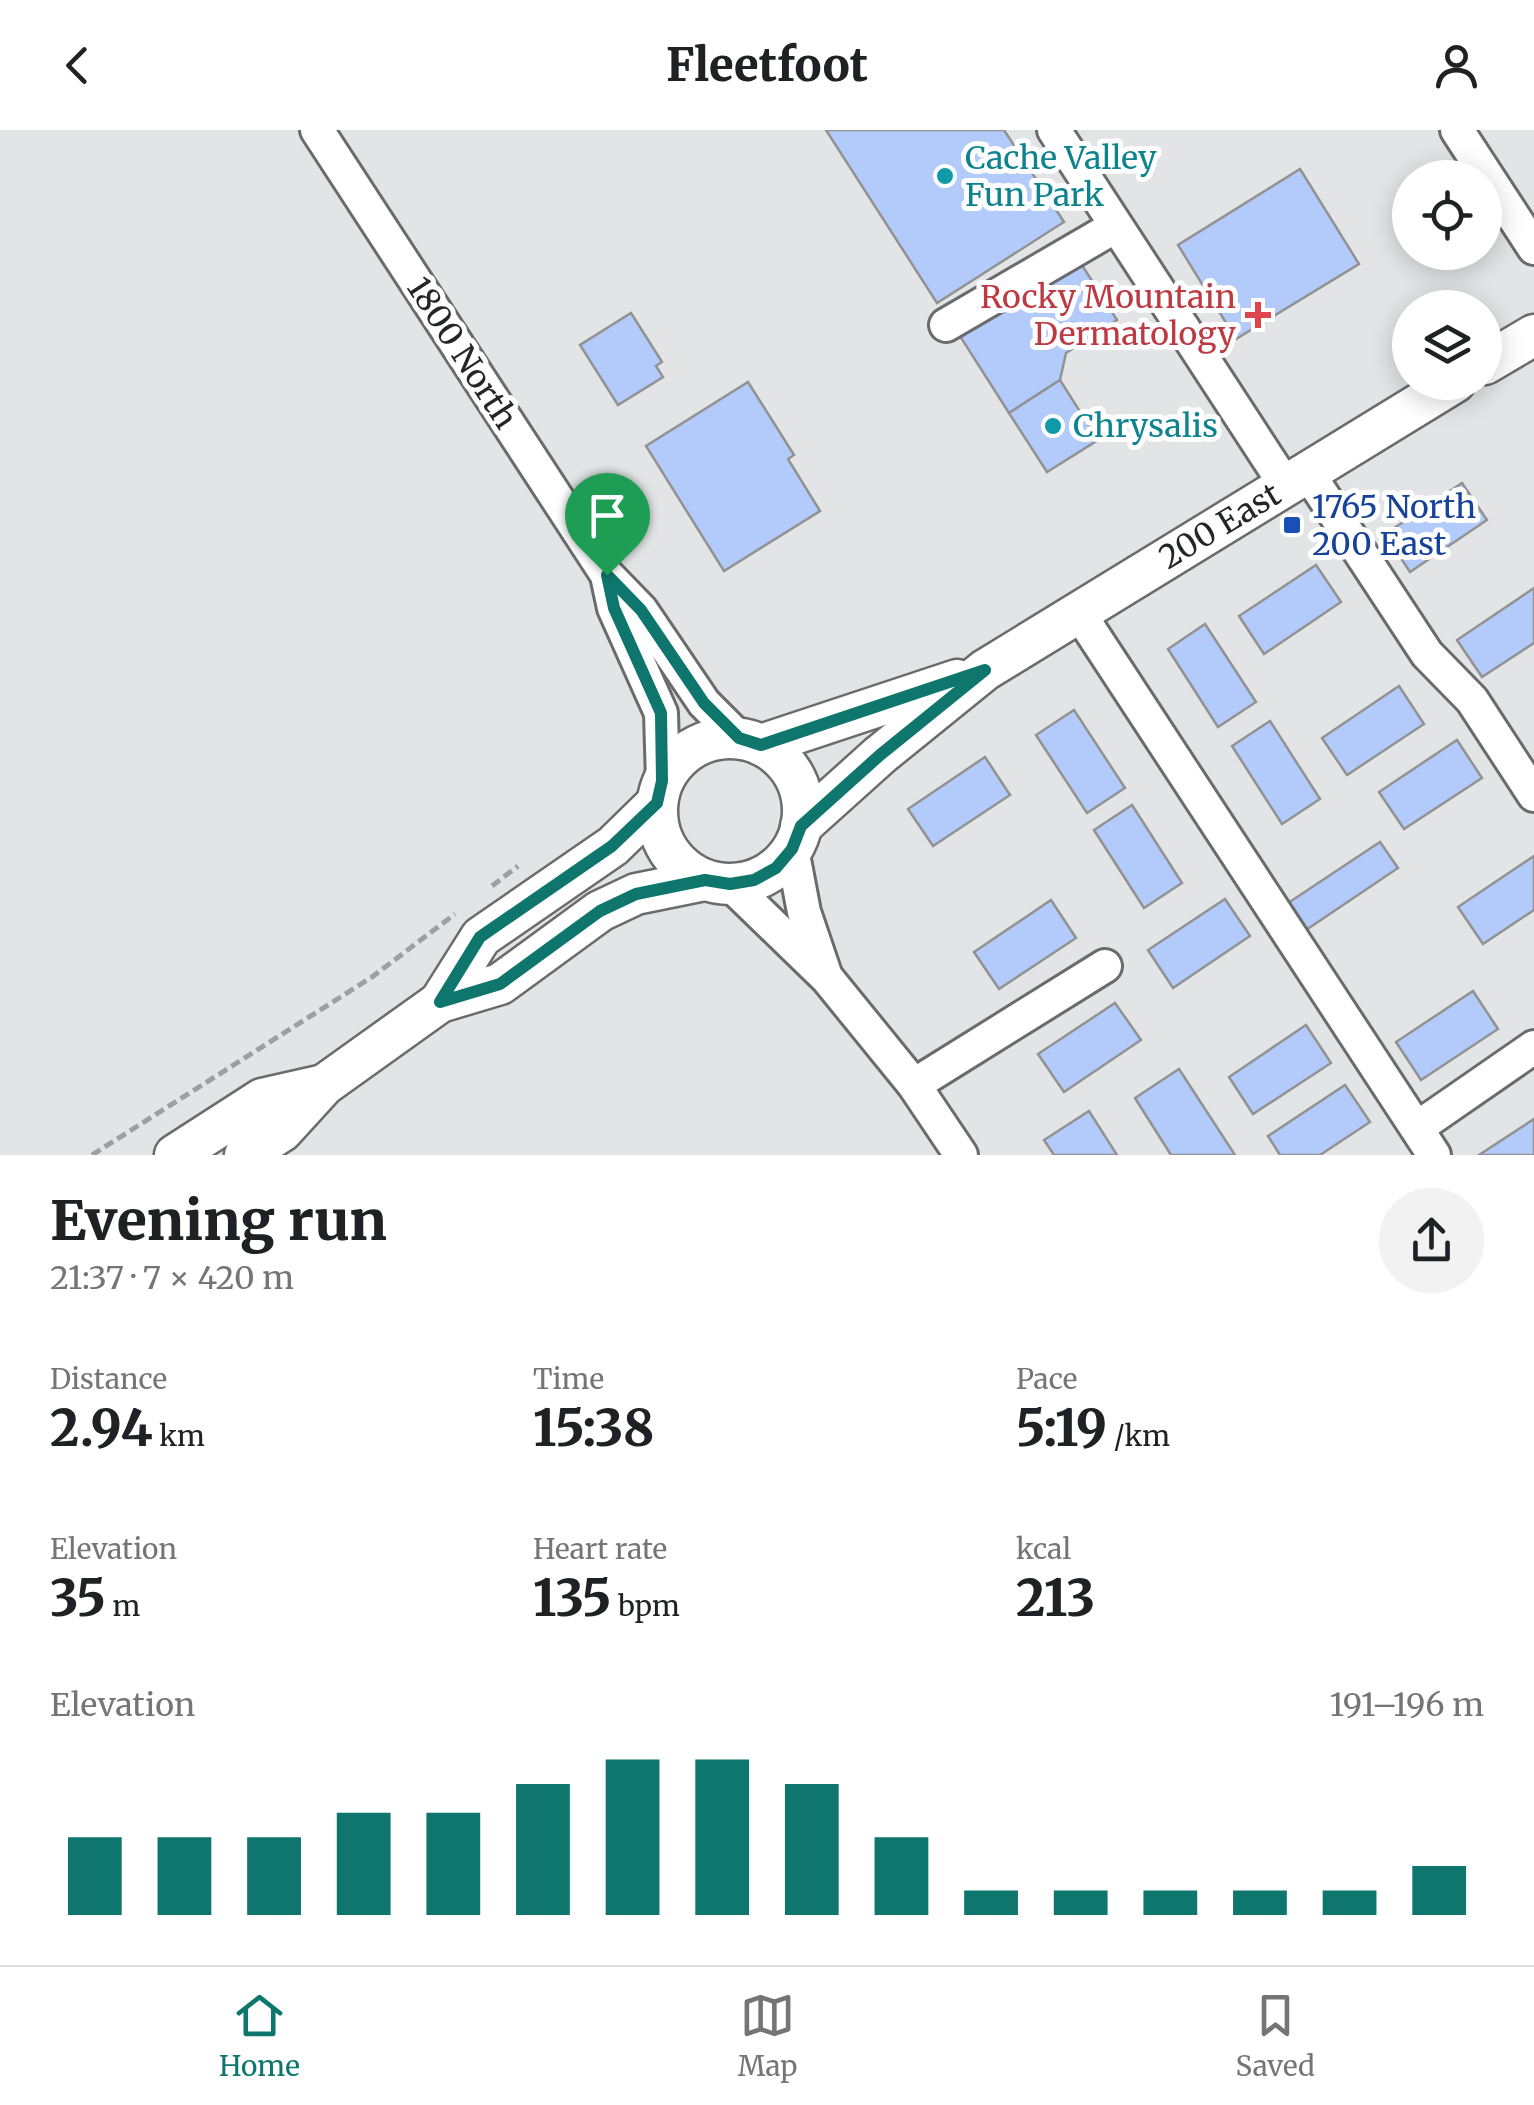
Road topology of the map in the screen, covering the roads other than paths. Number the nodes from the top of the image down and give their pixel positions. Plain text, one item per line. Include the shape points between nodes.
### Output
1 (317, 130) edge
2 (1054, 130) edge
3 (1457, 130) edge
4 (1116, 226) junction
5 (1534, 248) edge
6 (946, 325) dead end
7 (1534, 335) edge
8 (1502, 354) edge
9 (1426, 400) edge
10 (1297, 479) junction
11 (607, 575) junction
12 (1079, 613) junction
13 (985, 670) junction
14 (750, 742) junction
15 (660, 792) junction
16 (1534, 795) edge
17 (797, 837) junction
18 (717, 882) junction
19 (1105, 966) dead end
20 (827, 978) junction
21 (440, 1002) junction
22 (1534, 1047) edge
23 (324, 1084) junction
24 (914, 1085) junction
25 (1425, 1141) edge
26 (175, 1155) edge
27 (245, 1155) edge
28 (961, 1155) edge

1 - 11 street, 1800 North
2 - 4 street
3 - 5 street
4 - 6 street
4 - 10 street
7 - 8 main road
9 - 10 main road, 200 East
10 - 12 main road, 200 East
10 - 16 street via 1427,654 1472,700
11 - 14 street, 1800 North via 641,610 704,703
11 - 15 street, 1800 North via 614,608 661,713
12 - 13 main road, 200 East
12 - 25 street
13 - 14 main road, 200 East
13 - 17 main road, 200 East via 880,755
14 - 15 main road via 716,739 694,747 675,761
14 - 17 main road via 780,758 794,777 802,801
15 - 18 main road via 658,827 667,848 684,867
15 - 21 main road via 612,846 480,937
17 - 18 main road via 776,868 754,880
17 - 20 street via 804,912
18 - 20 street
18 - 21 main road via 636,894 600,911 500,984
19 - 24 street
20 - 24 street
21 - 23 main road
22 - 25 street
23 - 26 main road via 262,1099
23 - 27 main road via 282,1131
24 - 28 street

